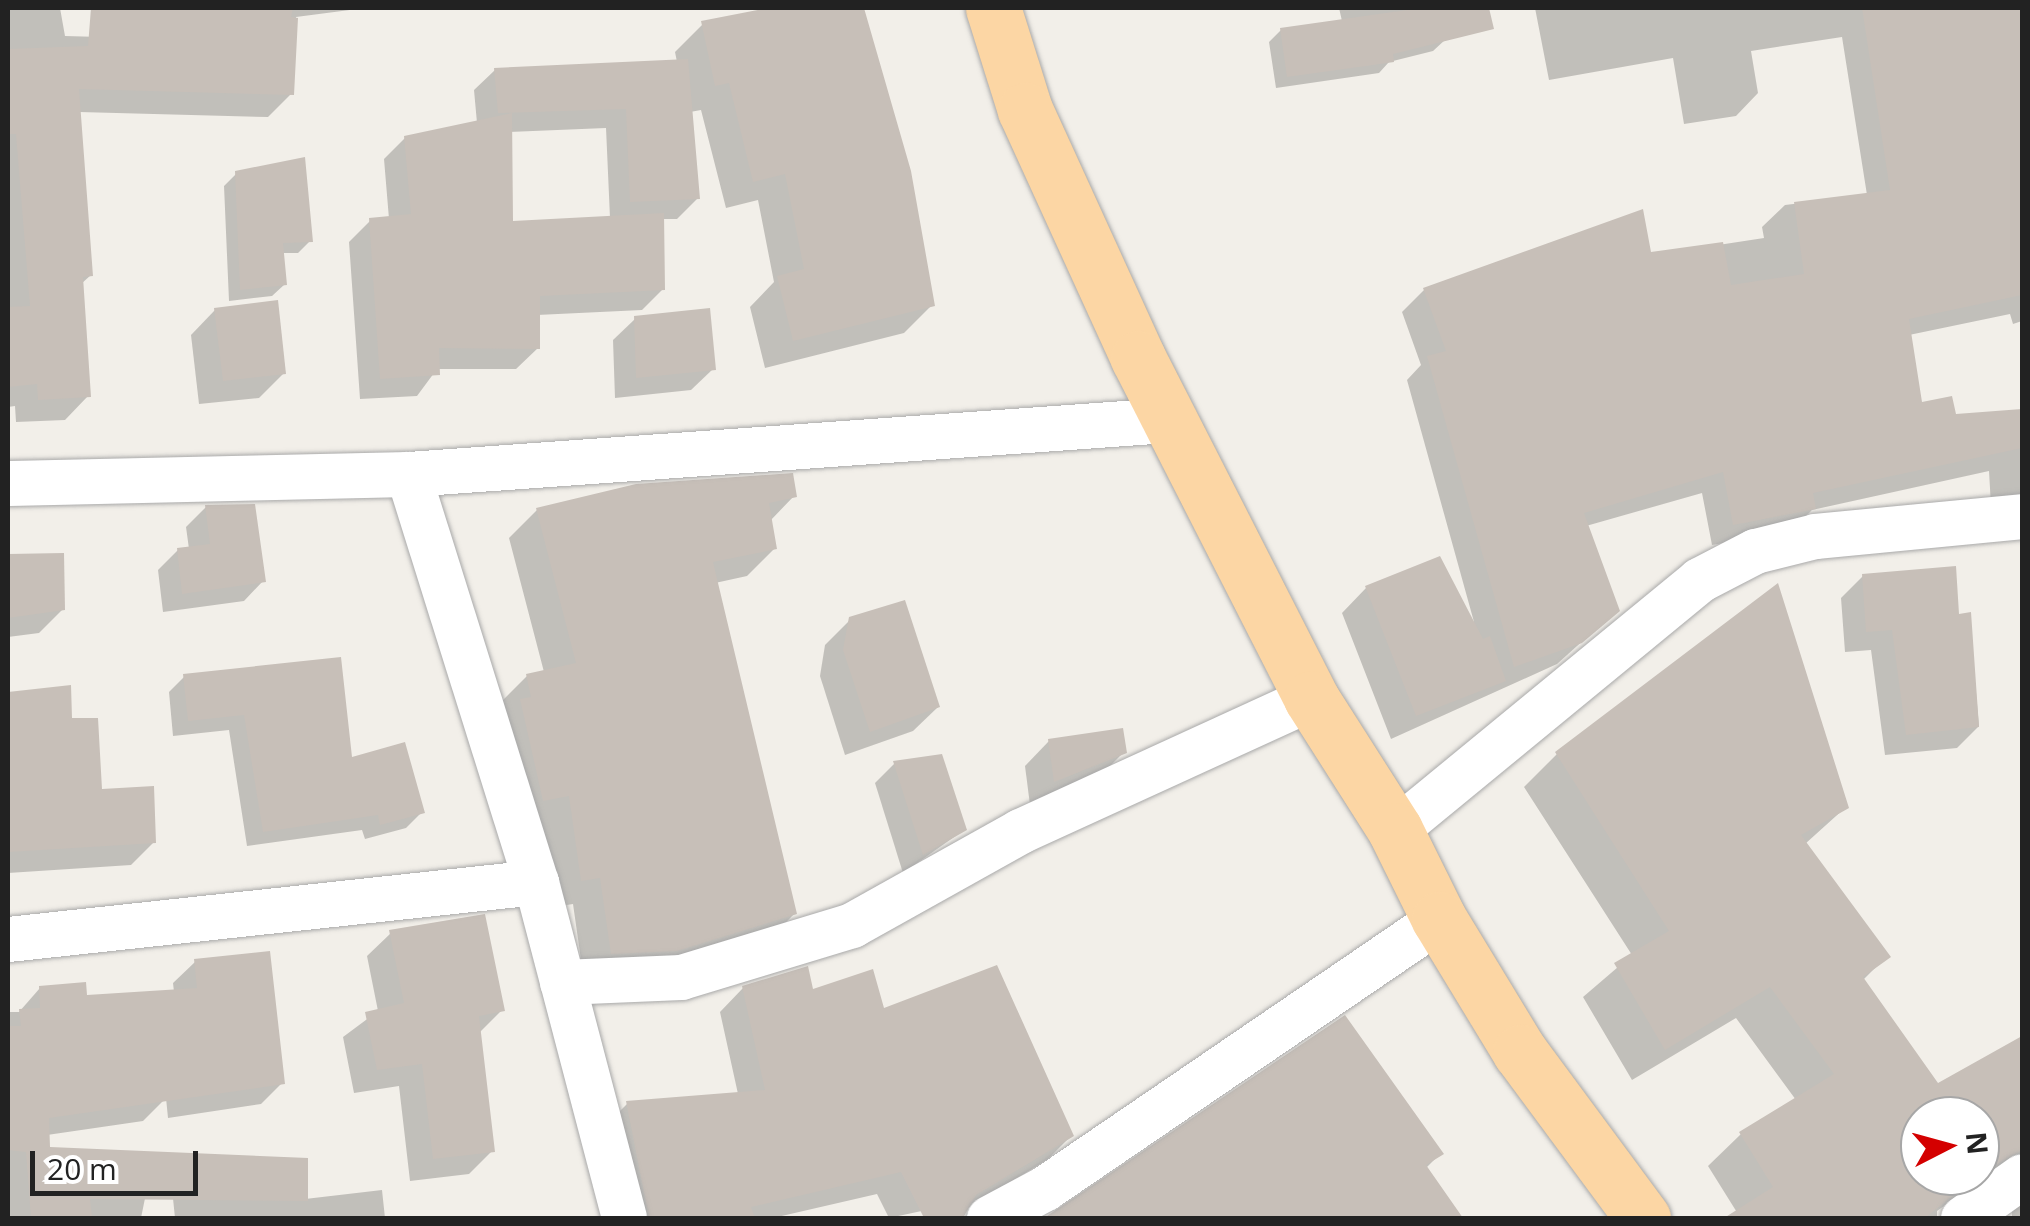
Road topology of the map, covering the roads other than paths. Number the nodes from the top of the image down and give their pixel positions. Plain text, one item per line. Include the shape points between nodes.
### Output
1 (993, 8) edge
2 (1167, 420) junction
3 (408, 474) junction
4 (8, 483) edge
5 (2022, 516) edge
6 (1312, 698) junction
7 (1395, 830) junction
8 (536, 882) junction
9 (1439, 919) junction
10 (8, 939) edge
11 (562, 982) junction
12 (2022, 1176) edge
13 (624, 1218) edge
14 (989, 1218) edge
15 (1643, 1218) edge
16 (1963, 1218) edge

1 - 2 main road via 1025,110
2 - 3 street
2 - 6 main road
3 - 4 street
3 - 8 street
5 - 7 street via 1815,536 1755,551 1699,580
6 - 7 main road
6 - 11 street via 1020,831 852,925 681,978
7 - 9 main road
8 - 10 street
8 - 11 street
9 - 14 street via 1045,1188
9 - 15 main road via 1520,1052
11 - 13 street
12 - 16 street

